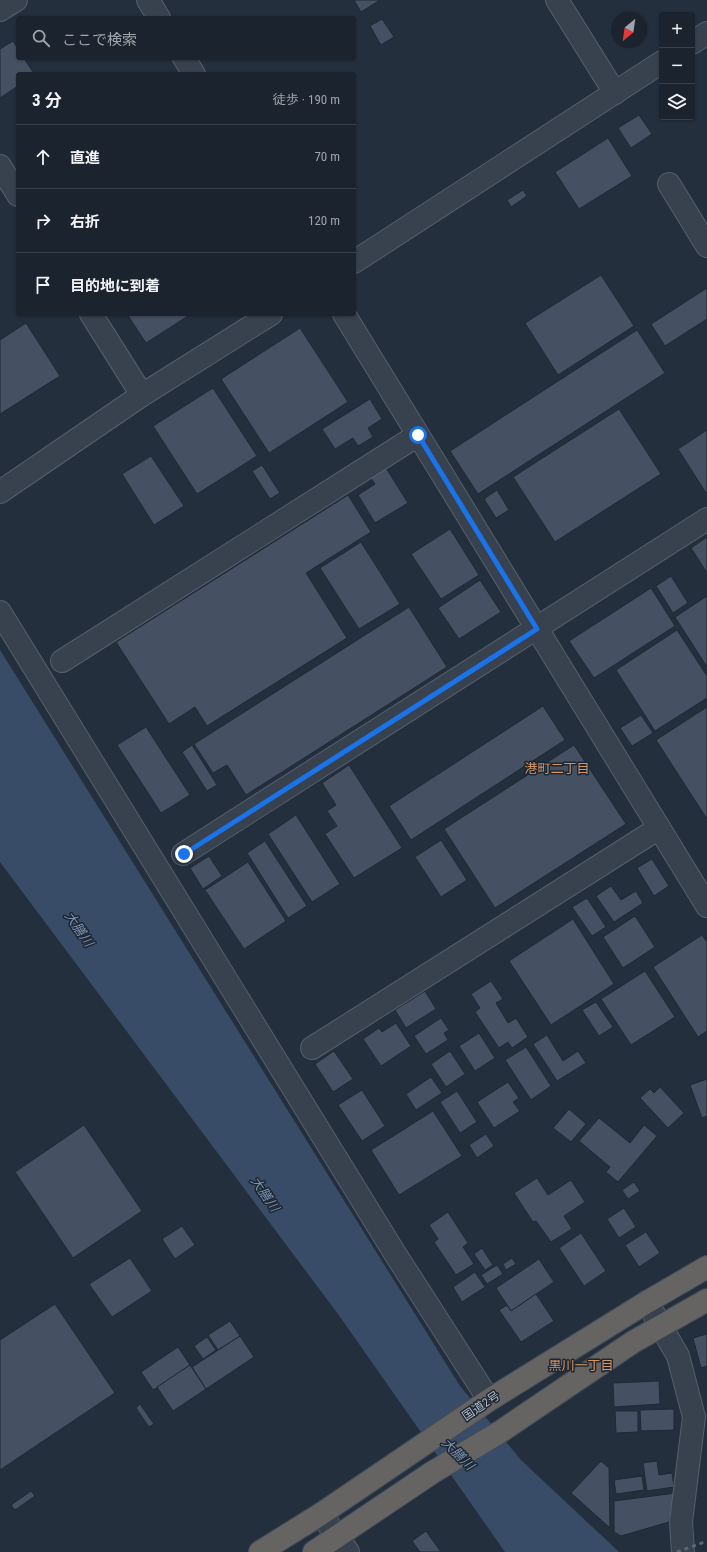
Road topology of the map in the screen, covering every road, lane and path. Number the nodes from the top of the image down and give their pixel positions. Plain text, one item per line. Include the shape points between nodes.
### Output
1 (16, 0) edge
2 (148, 0) edge
3 (557, 0) edge
4 (0, 10) edge
5 (158, 16) edge
6 (707, 33) edge
7 (695, 41) edge
8 (185, 60) edge
9 (659, 64) edge
10 (193, 72) edge
11 (615, 93) junction
12 (0, 166) edge
13 (668, 184) dead end
14 (16, 192) edge
15 (707, 246) edge
16 (356, 261) edge
17 (93, 316) edge
18 (268, 316) edge
19 (345, 316) edge
20 (142, 395) junction
21 (418, 435) junction
22 (0, 492) edge
23 (707, 519) edge
24 (0, 612) edge
25 (537, 629) junction
26 (62, 660) dead end
27 (659, 828) junction
28 (184, 854) dead end
29 (707, 906) edge
30 (312, 1048) dead end
31 (707, 1267) edge
32 (707, 1300) edge
33 (647, 1302) junction
34 (661, 1327) junction
35 (486, 1403) junction
36 (321, 1514) junction
37 (342, 1545) edge
38 (260, 1552) edge
39 (314, 1552) edge
40 (683, 1552) edge

1 - 4 street
2 - 5 street
3 - 11 street
6 - 7 street
8 - 10 street
9 - 11 street
11 - 16 street
12 - 14 street
13 - 15 street
17 - 20 street
18 - 20 street
19 - 21 street
20 - 22 street
21 - 25 street
21 - 26 street
23 - 25 street
24 - 35 street
25 - 27 street
25 - 28 street
27 - 29 street
27 - 30 street
31 - 33 highway, 国道2号
32 - 34 highway
33 - 34 street
33 - 35 highway, 国道2号
34 - 37 highway via 633,1342 500,1432 433,1472
34 - 40 street via 678,1356 694,1417 681,1522
35 - 36 highway, 国道2号
36 - 37 street
36 - 38 highway, 国道2号
37 - 39 highway

